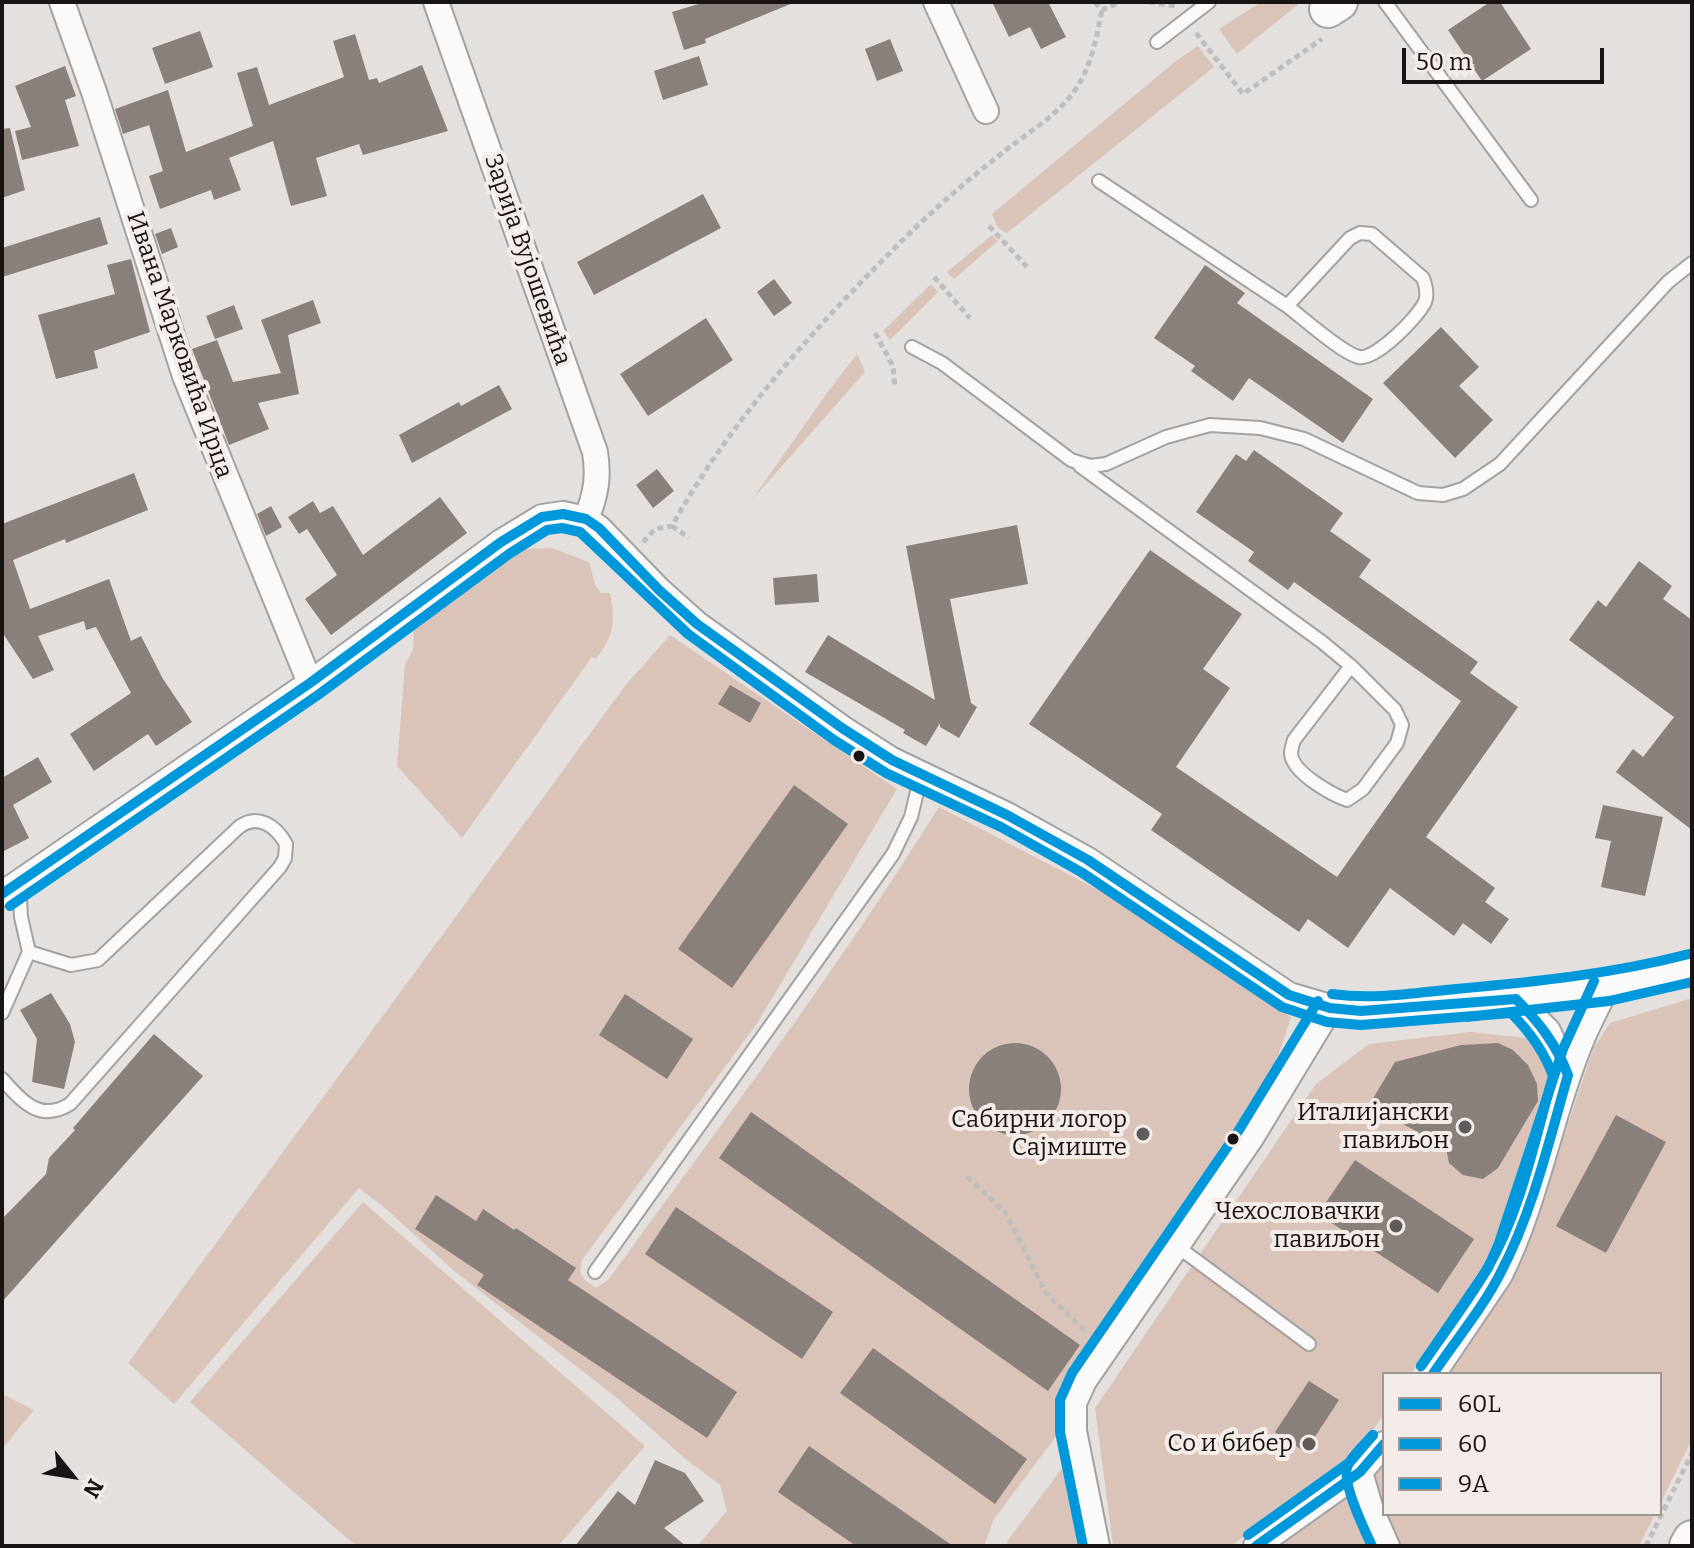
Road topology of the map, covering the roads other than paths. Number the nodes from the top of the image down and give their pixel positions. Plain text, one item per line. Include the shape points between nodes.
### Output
1 (62, 2) edge
2 (436, 2) edge
3 (936, 2) edge
4 (1209, 2) edge
5 (1385, 2) edge
6 (1157, 42) dead end
7 (986, 111) dead end
8 (1099, 181) dead end
9 (1531, 200) dead end
10 (1692, 263) edge
11 (1287, 306) junction
12 (912, 347) dead end
13 (1071, 460) junction
14 (586, 519) junction
15 (1351, 666) junction
16 (310, 683) junction
17 (921, 775) junction
18 (9, 883) edge
19 (29, 952) junction
20 (1692, 968) edge
21 (1607, 987) junction
22 (1516, 999) junction
23 (1330, 1008) junction
24 (2, 1013) edge
25 (1568, 1075) junction
26 (2, 1079) edge
27 (1178, 1247) junction
28 (595, 1272) dead end
29 (1309, 1344) dead end
30 (1434, 1372) edge
31 (1382, 1446) edge
32 (1360, 1472) junction
33 (1692, 1539) edge
34 (1097, 1546) edge
35 (1256, 1546) edge
36 (1387, 1546) edge
37 (1688, 1546) edge

1 - 16 street, Ивана Марковића Ирца via 185,376
2 - 14 street, Зарија Вујошевића via 595,452 596,495
3 - 7 street
4 - 6 lane
5 - 9 lane
8 - 11 lane
10 - 13 lane via 1668,282 1500,464 1443,495 1418,493 1304,439 1260,428 1210,425 1166,437 1106,464
11 - 11 lane via 1360,233 1372,234 1416,271 1426,287 1424,305 1381,350 1366,357 1351,354
12 - 13 lane via 942,363
13 - 15 lane
14 - 16 street via 563,514 533,522
14 - 17 street via 725,646 842,728
15 - 15 lane via 1294,740 1291,752 1295,765 1329,793 1347,800 1363,789 1397,743 1402,725 1395,710
16 - 18 street
17 - 23 street via 1088,860 1279,989
17 - 28 lane via 911,817 893,854
18 - 19 lane via 20,898
19 - 24 lane
19 - 26 lane via 71,965 98,960 246,822 267,824 286,844 280,867 70,1104 54,1112 39,1111
20 - 21 street
21 - 22 street
21 - 25 street
22 - 23 street via 1361,1011
22 - 25 street via 1548,1031
23 - 27 street
25 - 30 street via 1509,1258
27 - 29 lane
27 - 34 street via 1074,1403 1074,1431
31 - 32 street
32 - 35 street
32 - 36 street
33 - 37 main road

